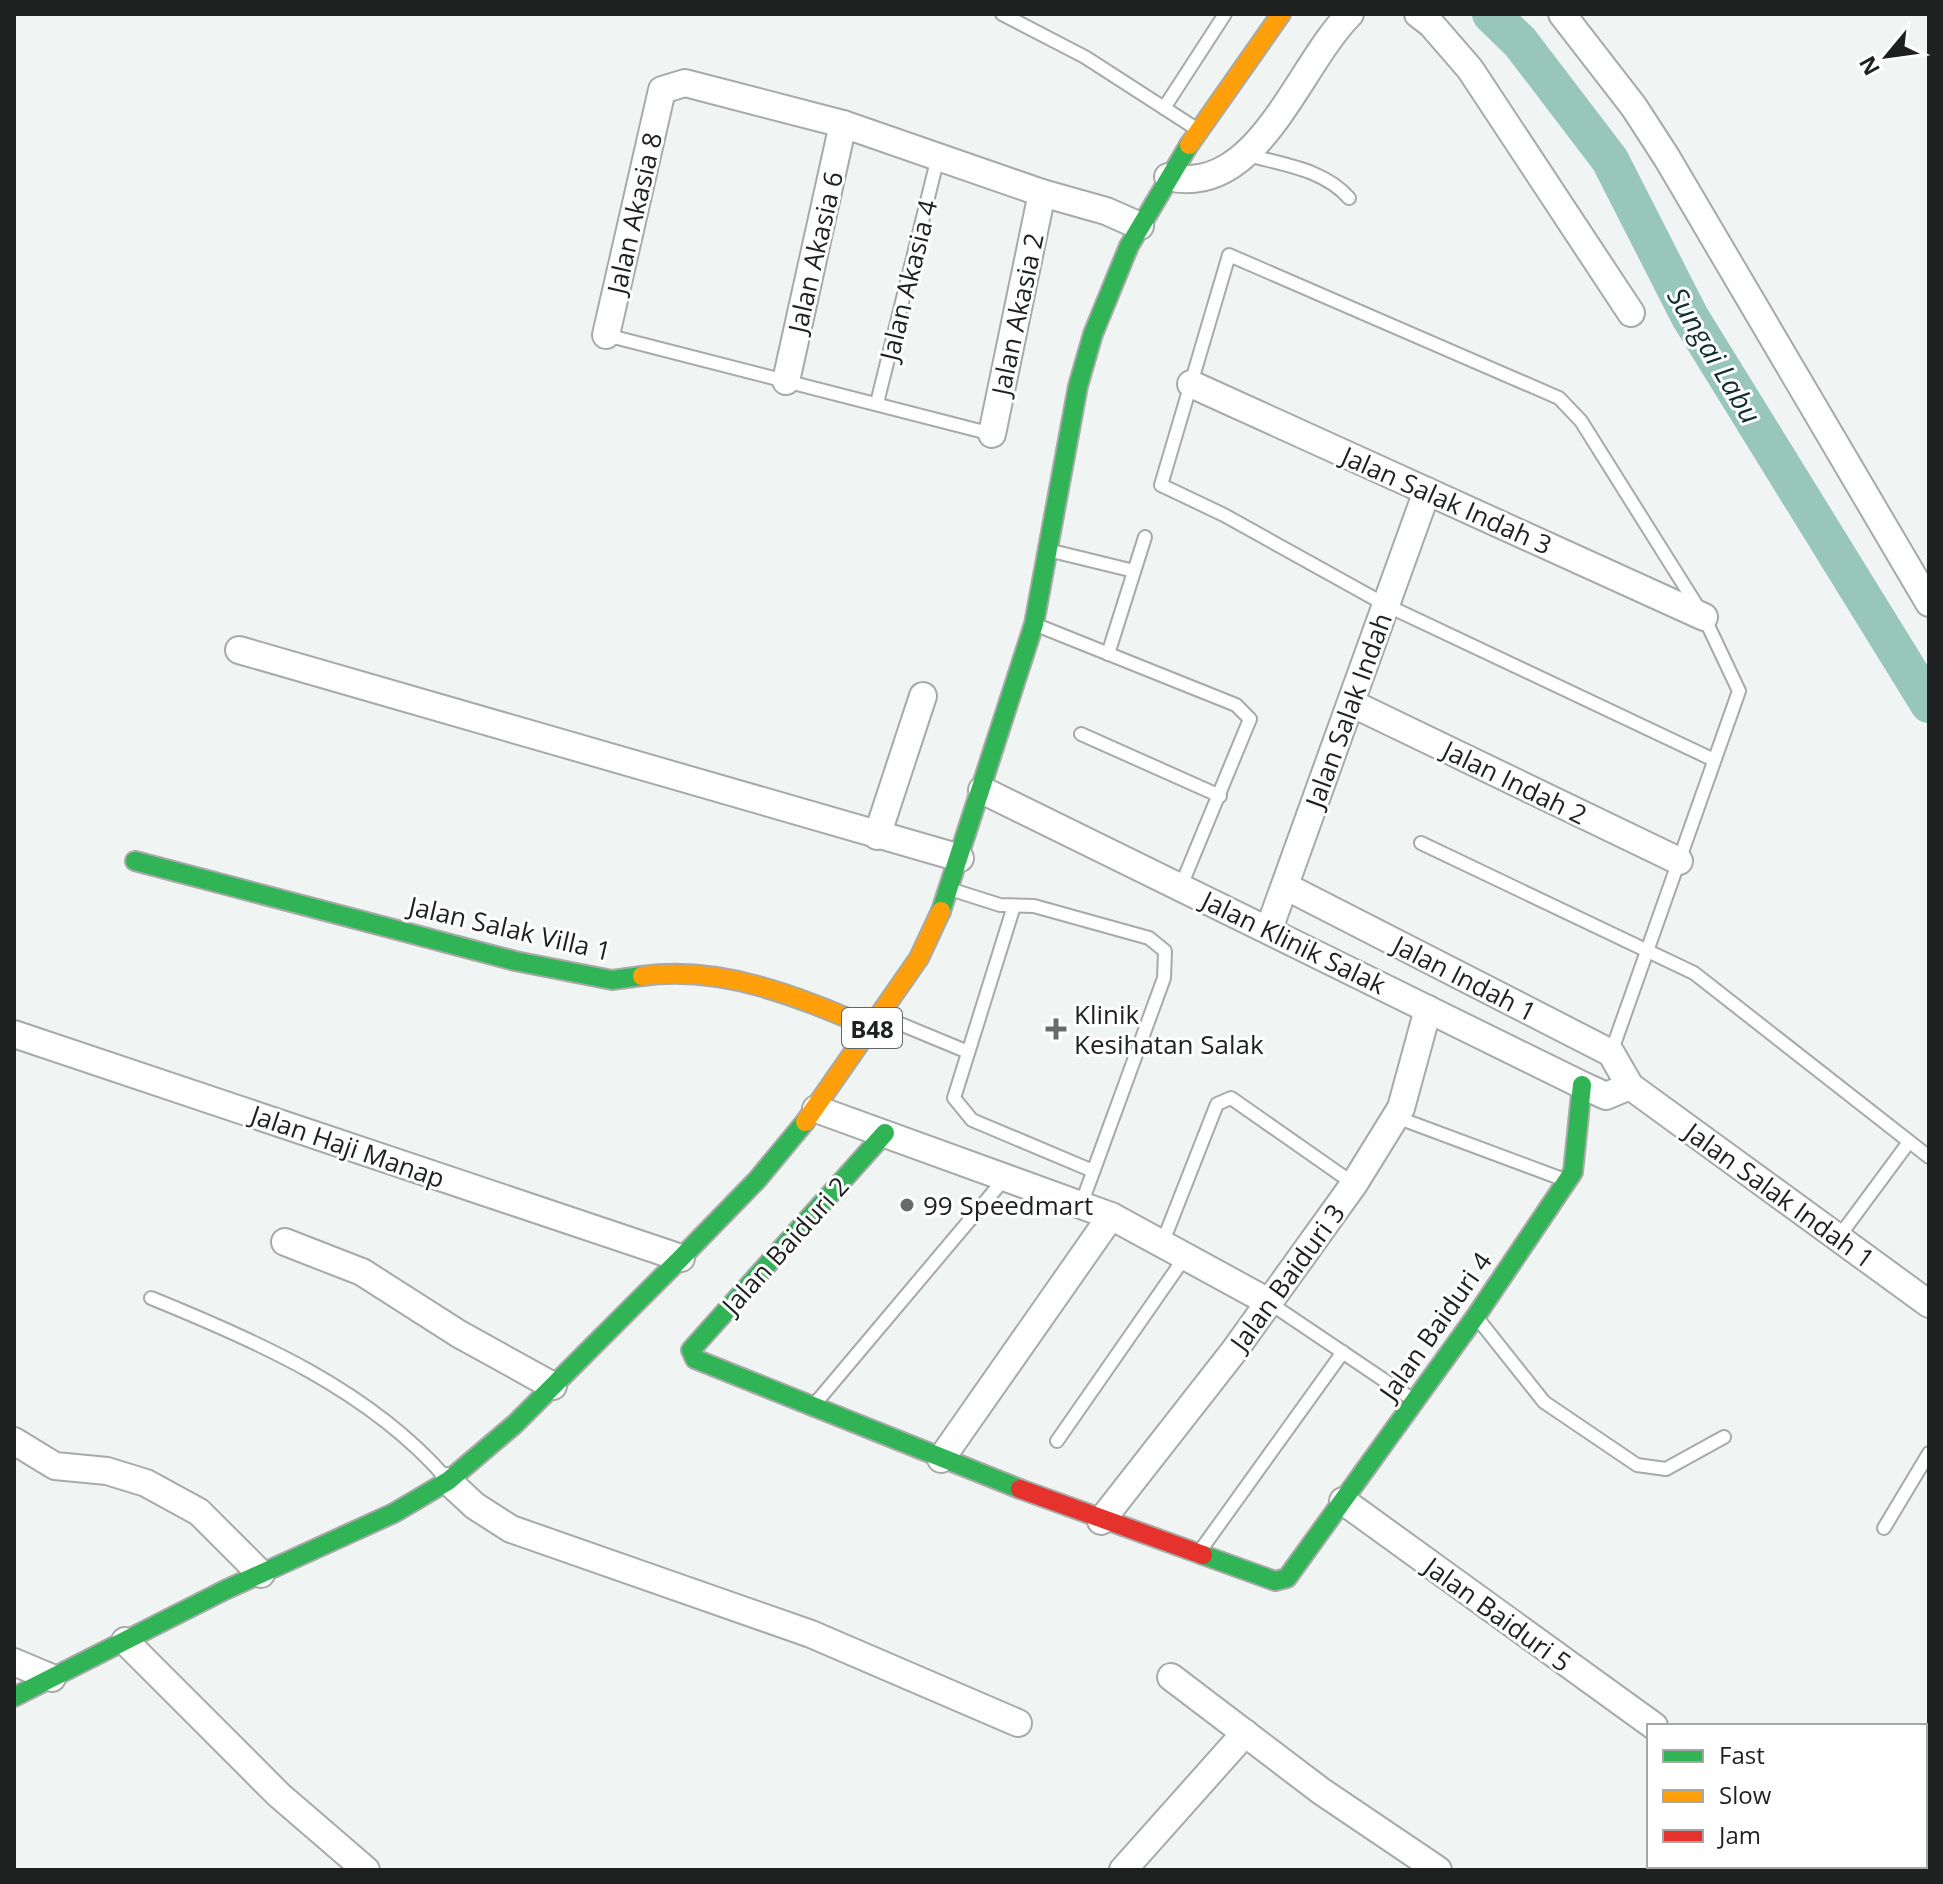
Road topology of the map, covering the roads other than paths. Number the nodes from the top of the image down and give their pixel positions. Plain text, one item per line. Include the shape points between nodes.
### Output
1 (1002, 14) edge
2 (1225, 14) edge
3 (1281, 14) edge
4 (1350, 14) edge
5 (1418, 14) edge
6 (1562, 14) edge
7 (1164, 108) junction
8 (843, 124) junction
9 (1198, 130) junction
10 (1248, 155) junction
11 (938, 157) junction
12 (1168, 177) junction
13 (1042, 193) junction
14 (1349, 198) dead end
15 (1140, 226) junction
16 (1631, 313) dead end
17 (606, 335) joint
18 (786, 381) junction
19 (1191, 384) junction
20 (877, 403) junction
21 (992, 434) joint
22 (1427, 491) junction
23 (1145, 537) dead end
24 (1049, 551) junction
25 (1134, 571) junction
26 (1929, 603) edge
27 (1386, 605) junction
28 (1704, 617) junction
29 (1034, 624) junction
30 (239, 650) dead end
31 (1108, 654) junction
32 (923, 696) dead end
33 (1351, 703) junction
34 (1081, 734) dead end
35 (1714, 760) junction
36 (982, 790) junction
37 (1220, 796) junction
38 (877, 836) junction
39 (1421, 843) dead end
40 (960, 858) junction
41 (135, 861) dead end
42 (1679, 861) junction
43 (1181, 886) junction
44 (1285, 886) junction
45 (950, 889) junction
46 (1014, 906) junction
47 (1269, 929) junction
48 (1647, 953) junction
49 (1428, 1009) junction
50 (876, 1022) junction
51 (14, 1034) edge
52 (968, 1052) junction
53 (1611, 1053) junction
54 (1606, 1089) junction
55 (816, 1109) junction
56 (1396, 1117) junction
57 (885, 1133) junction
58 (1909, 1142) junction
59 (1929, 1157) edge
60 (1093, 1171) junction
61 (1006, 1177) junction
62 (1567, 1181) junction
63 (1354, 1184) junction
64 (1081, 1205) junction
65 (1111, 1216) junction
66 (1838, 1238) junction
67 (285, 1242) dead end
68 (1174, 1250) junction
69 (681, 1258) junction
70 (151, 1298) dead end
71 (1267, 1301) junction
72 (1929, 1304) edge
73 (1476, 1316) junction
74 (1343, 1352) junction
75 (553, 1386) junction
76 (1415, 1401) junction
77 (812, 1407) junction
78 (1724, 1437) dead end
79 (14, 1441) edge
80 (1057, 1441) dead end
81 (1929, 1453) edge
82 (941, 1459) junction
83 (448, 1481) junction
84 (1343, 1501) junction
85 (1101, 1521) junction
86 (1884, 1528) dead end
87 (1198, 1554) junction
88 (261, 1574) junction
89 (125, 1641) junction
90 (14, 1662) edge
91 (1171, 1677) dead end
92 (52, 1678) junction
93 (14, 1697) edge
94 (1018, 1723) dead end
95 (1651, 1724) edge
96 (1245, 1733) junction
97 (366, 1870) edge
98 (1123, 1870) edge
99 (1438, 1870) edge

1 - 7 lane via 1085,57
2 - 7 lane
3 - 9 street, B48
4 - 10 street
5 - 16 street via 1470,69
6 - 26 street via 1667,158
7 - 9 lane
8 - 11 street
8 - 17 street, Jalan Akasia 8 via 685,83 662,90
8 - 18 street, Jalan Akasia 6
9 - 12 street, B48
10 - 12 street via 1224,173 1187,182
10 - 14 lane via 1319,175
11 - 13 street
11 - 20 lane, Jalan Akasia 4
12 - 15 street, B48
13 - 15 street
13 - 21 street, Jalan Akasia 2
15 - 24 street, B48 via 1093,334 1078,386
17 - 18 lane
18 - 20 lane
19 - 22 street, Jalan Salak Indah 3
19 - 27 lane via 1161,485
19 - 28 lane via 1229,255 1559,398 1581,421
20 - 21 lane
22 - 27 street, Jalan Salak Indah
22 - 28 street, Jalan Salak Indah 3
23 - 25 lane
24 - 25 lane
24 - 29 street, B48
25 - 31 lane
27 - 33 street, Jalan Salak Indah
27 - 35 lane
28 - 35 lane via 1739,691
29 - 31 lane
29 - 36 street, B48
30 - 38 street
31 - 37 lane via 1236,705 1250,719
32 - 38 street
33 - 42 street, Jalan Indah 2
33 - 44 street, Jalan Salak Indah
34 - 37 lane
35 - 42 lane
36 - 40 street, B48
36 - 43 street, Jalan Klinik Salak
37 - 43 lane
38 - 40 street
39 - 48 lane
40 - 45 street, B48
41 - 50 street, Jalan Salak Villa 1 via 515,961 612,980 677,971 785,991
42 - 48 lane
43 - 47 street, Jalan Klinik Salak
44 - 47 street, Jalan Salak Indah
44 - 53 street, Jalan Indah 1
45 - 46 lane
45 - 50 street, B48 via 919,958
46 - 52 lane
46 - 60 lane via 1034,906 1149,938 1165,951 1164,978
47 - 49 street, Jalan Klinik Salak
48 - 53 lane
48 - 58 lane via 1694,973
49 - 54 street, Jalan Klinik Salak
49 - 56 street, Jalan Baiduri 3
50 - 52 lane
50 - 55 street, B48
51 - 69 street, Jalan Haji Manap
52 - 60 lane via 954,1098 972,1120
53 - 54 street
54 - 62 street, Jalan Baiduri 4
54 - 66 street, Jalan Salak Indah 1
55 - 57 street
55 - 69 street, B48
56 - 62 lane
56 - 63 street, Jalan Baiduri 3
57 - 61 street
57 - 77 street, Jalan Baiduri 2 via 691,1350 695,1359
58 - 59 lane
58 - 66 lane
60 - 64 lane
61 - 64 street
61 - 77 lane
62 - 73 street, Jalan Baiduri 4
63 - 68 lane via 1231,1098 1217,1104
63 - 71 street, Jalan Baiduri 3
64 - 65 street
65 - 68 street
65 - 82 street
66 - 72 street, Jalan Salak Indah 1
67 - 75 street via 362,1272
68 - 71 street
68 - 80 lane
69 - 75 street, B48
70 - 83 lane via 240,1334 357,1400 419,1447
71 - 74 lane
71 - 85 street, Jalan Baiduri 3
73 - 76 street, Jalan Baiduri 4
73 - 78 lane via 1544,1402 1637,1465 1666,1469
74 - 76 lane
74 - 87 lane
75 - 83 street, B48
76 - 84 street, Jalan Baiduri 4
77 - 82 street
79 - 88 street via 55,1466 107,1471 146,1483 199,1512
81 - 86 lane
82 - 85 street
83 - 88 street, B48 via 394,1513
83 - 94 street via 511,1529 811,1634
84 - 87 street, Jalan Baiduri 4 via 1287,1578 1275,1581
84 - 95 street, Jalan Baiduri 5
85 - 87 street
88 - 89 street, B48
89 - 92 street, B48
89 - 97 street via 279,1795
90 - 92 street
91 - 96 street
92 - 93 street, B48
96 - 98 street
96 - 99 street

